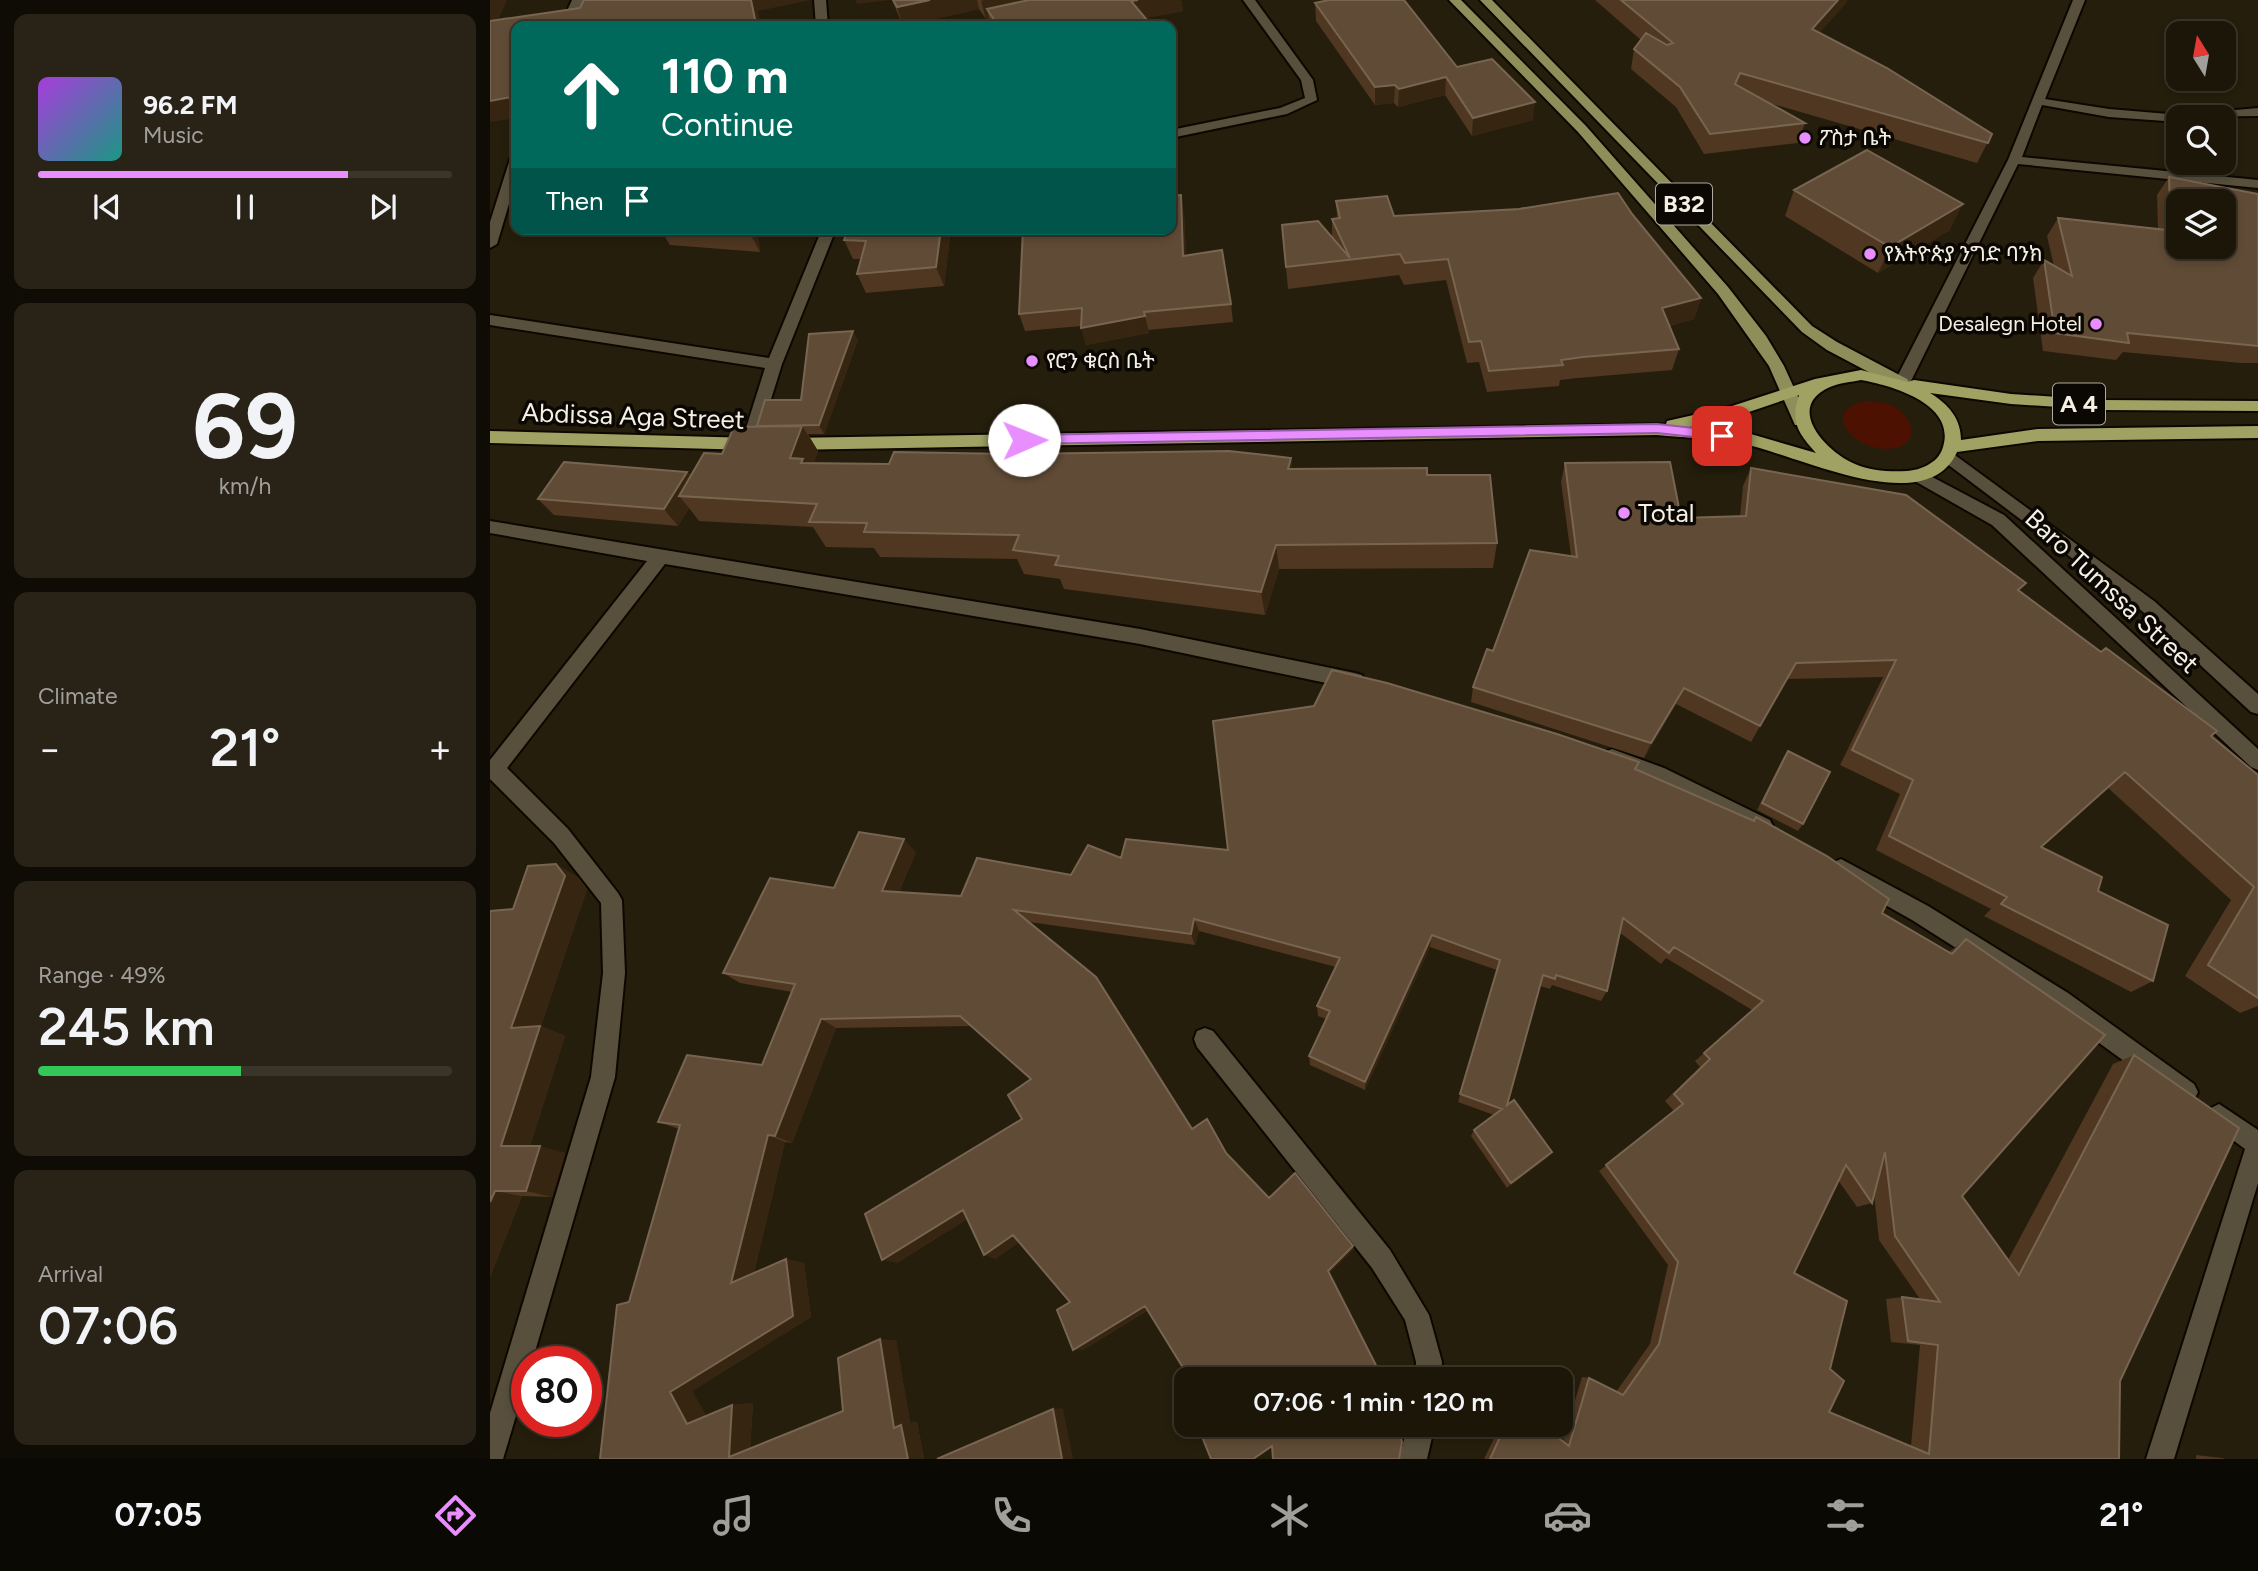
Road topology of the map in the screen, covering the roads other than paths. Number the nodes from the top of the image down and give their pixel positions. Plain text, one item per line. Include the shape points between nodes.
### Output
1 (578, 0) edge
2 (820, 0) edge
3 (1249, 0) edge
4 (1455, 0) edge
5 (1486, 0) edge
6 (2078, 0) edge
7 (1025, 16) edge
8 (568, 21) edge
9 (822, 21) edge
10 (1000, 21) edge
11 (2038, 100) junction
12 (2258, 112) edge
13 (2236, 114) edge
14 (2166, 117) edge
15 (1583, 131) junction
16 (1176, 133) edge
17 (1614, 134) junction
18 (2014, 160) junction
19 (511, 175) edge
20 (2258, 184) edge
21 (1693, 214) junction
22 (1660, 221) junction
23 (827, 235) edge
24 (490, 244) edge
25 (490, 320) edge
26 (775, 364) junction
27 (1826, 380) junction
28 (1902, 383) junction
29 (1792, 393) junction
30 (2258, 406) edge
31 (1801, 421) junction
32 (1657, 429) junction
33 (2258, 432) edge
34 (490, 437) edge
35 (763, 444) junction
36 (1950, 451) junction
37 (1844, 468) junction
38 (1919, 475) junction
39 (490, 527) edge
40 (659, 559) junction
41 (1375, 685) edge
42 (2258, 706) edge
43 (1592, 752) edge
44 (2258, 761) edge
45 (493, 770) edge
46 (1776, 832) edge
47 (1824, 859) edge
48 (1205, 1039) dead end
49 (2258, 1144) edge
50 (1429, 1367) edge
51 (1419, 1437) edge
52 (490, 1458) edge
53 (1413, 1459) edge
54 (2160, 1459) edge

1 - 8 street
2 - 9 street
3 - 16 street via 1307,80 1311,100 1283,111
4 - 15 main road, B32
5 - 17 main road, B32
6 - 11 street
7 - 10 street
11 - 14 street
11 - 18 street
12 - 13 street
15 - 17 main road
15 - 22 main road, B32
17 - 21 main road, B32
18 - 20 street
18 - 28 street
19 - 24 street
21 - 22 main road, B32
21 - 28 main road, B32 via 1807,329
22 - 29 main road, B32 via 1762,343
23 - 26 street
25 - 26 street
26 - 35 street
27 - 28 highway, B32 via 1861,375
27 - 29 highway, Abdissa Aga Street
27 - 31 highway via 1805,398
28 - 30 highway, A 4 via 2011,399
28 - 36 highway, B32 via 1930,399 1950,422
29 - 31 main road, B32
29 - 32 highway, Abdissa Aga Street
31 - 37 highway, B32 via 1823,454
32 - 35 highway, Abdissa Aga Street
32 - 37 highway via 1744,438
33 - 36 highway, A 4 via 2038,435
34 - 35 highway, Abdissa Aga Street
36 - 38 highway, B32 via 1936,468
36 - 42 street, Baro Tumssa Street via 2148,606
37 - 38 highway, B32 via 1897,479
38 - 44 street, Baro Tumssa Street via 1998,520
39 - 40 street
40 - 41 street via 1185,645
40 - 45 street
43 - 46 street via 1657,774
45 - 52 street via 561,836 611,901 614,973 603,1077
47 - 49 street via 2060,1000
48 - 50 street via 1381,1259 1416,1315
49 - 54 street
51 - 53 street

